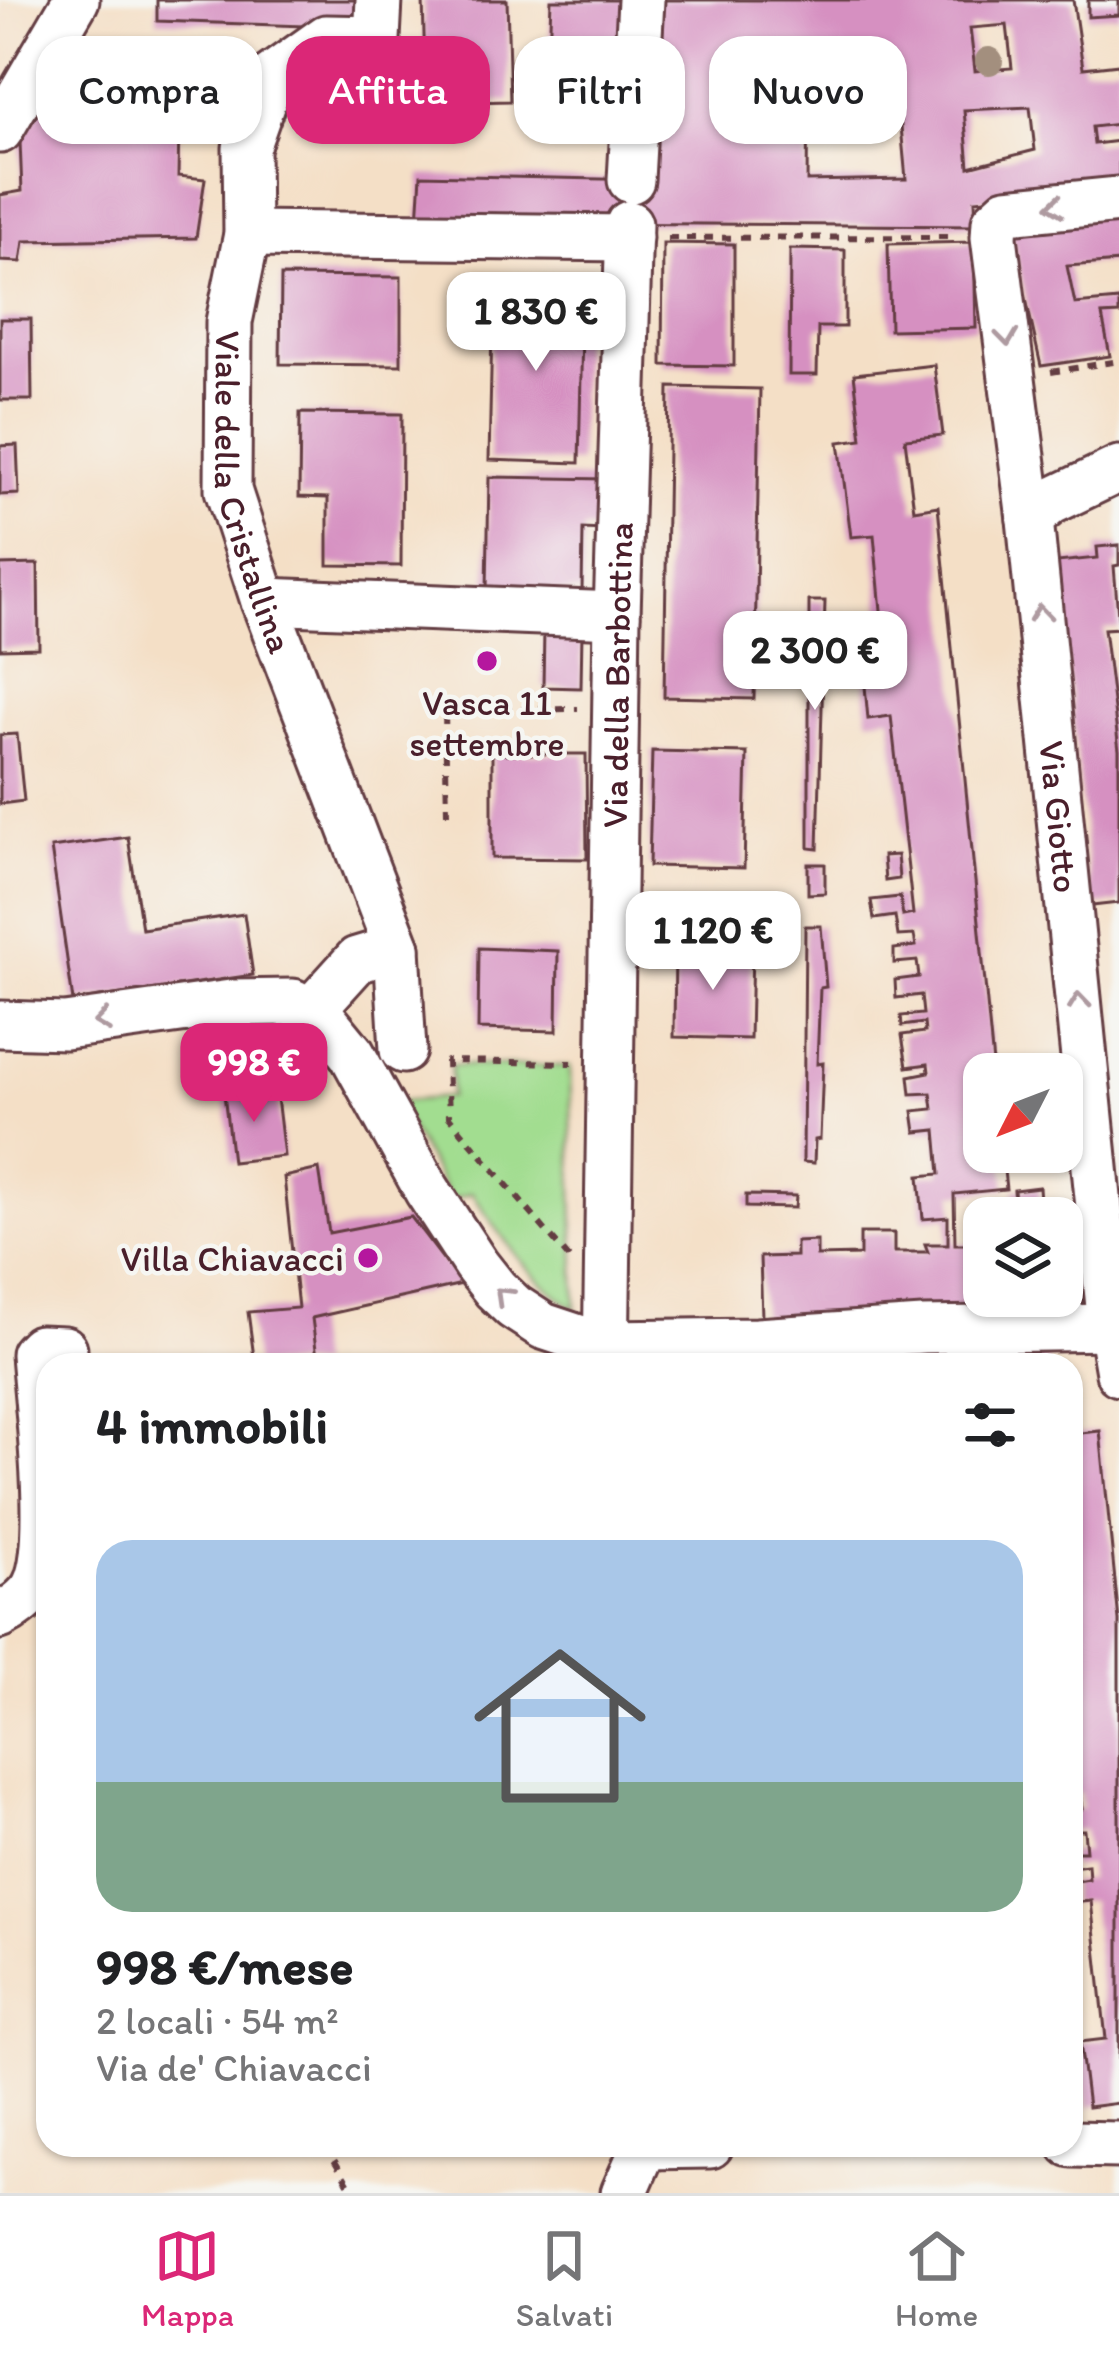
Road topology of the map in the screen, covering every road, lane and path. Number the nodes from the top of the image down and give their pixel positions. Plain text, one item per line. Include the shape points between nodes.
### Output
1 (76, 0) edge
2 (380, 0) edge
3 (641, 0) edge
4 (0, 130) edge
5 (1119, 200) edge
6 (630, 214) junction
7 (995, 230) junction
8 (247, 234) junction
9 (1119, 361) edge
10 (1012, 378) junction
11 (1119, 469) edge
12 (1030, 519) junction
13 (264, 601) junction
14 (617, 615) junction
15 (616, 709) junction
16 (447, 814) dead end
17 (398, 948) junction
18 (310, 1012) junction
19 (0, 1024) edge
20 (403, 1049) dead end
21 (611, 1063) junction
22 (1111, 1327) junction
23 (607, 1338) edge
24 (64, 1349) dead end
25 (1119, 1373) edge
26 (36, 1377) edge
27 (36, 1582) edge
28 (0, 1616) edge
29 (1083, 2144) edge
30 (1119, 2145) edge
31 (333, 2157) edge
32 (640, 2157) edge
33 (354, 2193) edge
34 (623, 2193) edge

1 - 4 street
2 - 8 street, Viale della Cristallina via 377,40 326,38 271,77 246,148
3 - 6 street, Via della Barbottina
5 -> 7 street via 1007,211
6 - 7 path
6 - 8 street
6 - 14 street, Via della Barbottina
7 -> 10 street, Via Giotto
8 - 13 street, Viale della Cristallina via 229,322 228,490
9 - 10 path
10 - 12 street, Via Giotto
11 - 12 street
22 -> 12 street, Via Giotto
13 - 14 street
13 - 17 street, Viale della Cristallina
14 - 15 street, Via della Barbottina
15 - 16 path via 445,710
15 - 21 street, Via della Barbottina
17 - 18 street via 357,960
17 - 20 street, Viale della Cristallina
18 -> 19 street via 293,1002 231,1003 64,1026
23 -> 18 street via 543,1326 495,1288 427,1190 352,1054
21 - 23 street, Via della Barbottina
21 - 23 path via 447,1061 449,1117
22 - 23 street via 758,1341
22 - 25 street, Via Giotto
24 - 26 street via 34,1354
27 - 28 street
29 - 30 street
31 - 33 path
32 - 34 street

